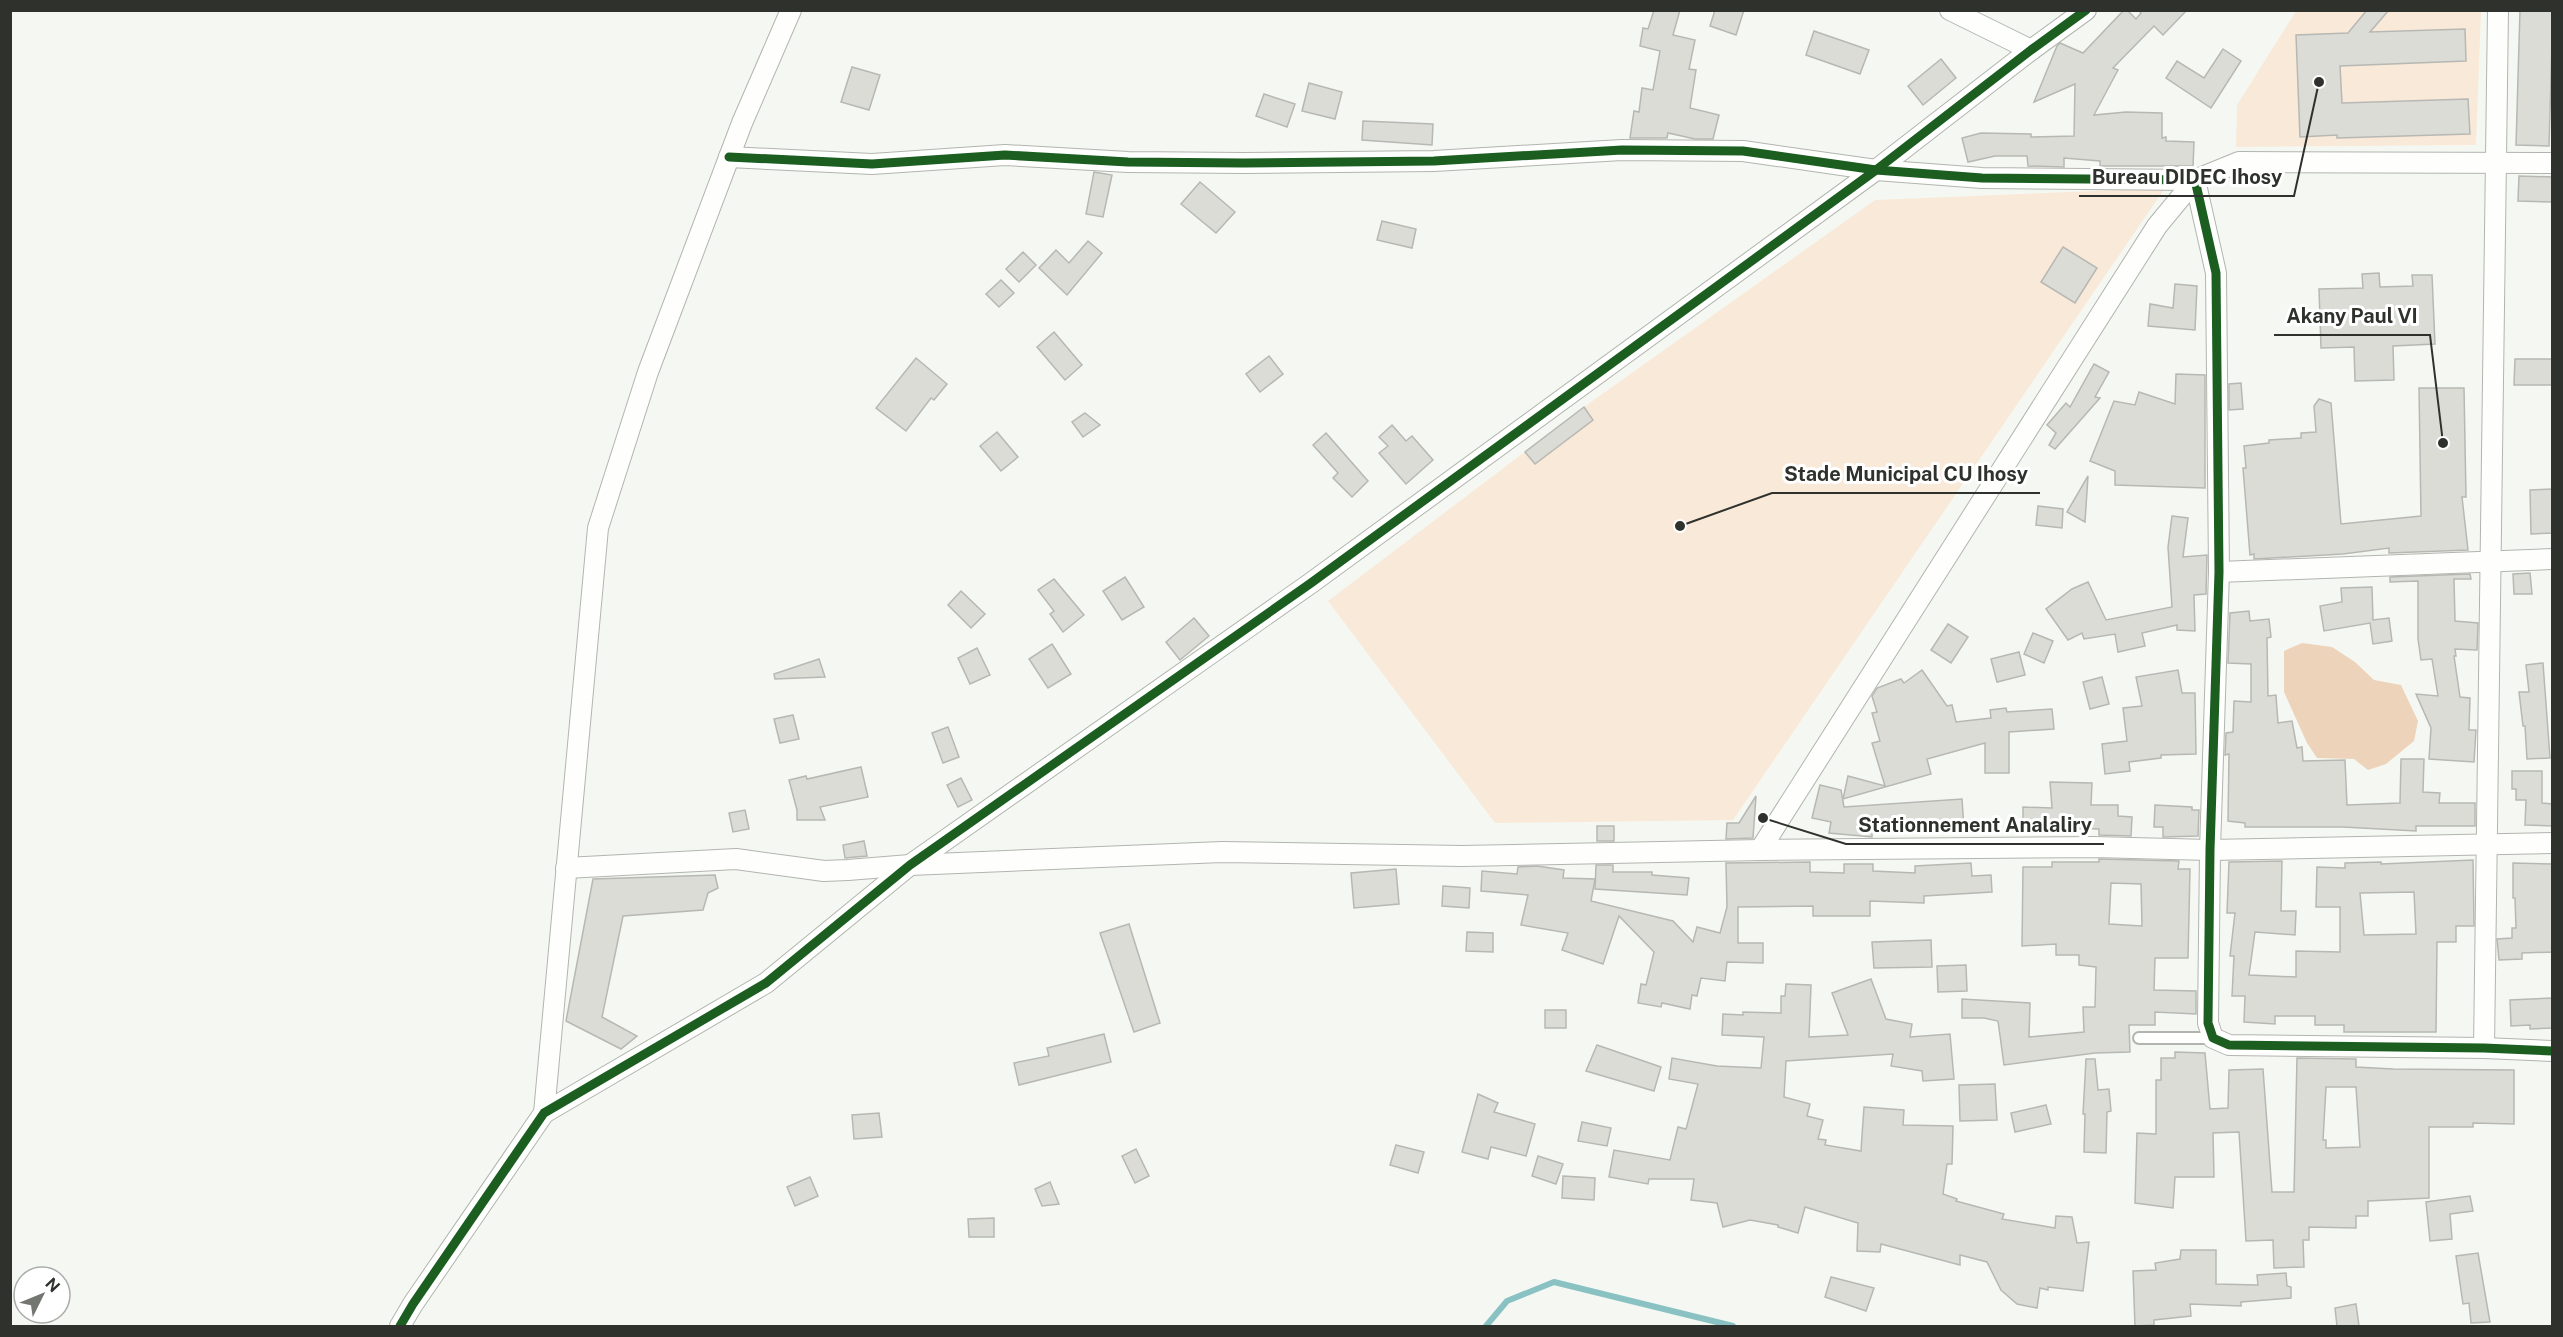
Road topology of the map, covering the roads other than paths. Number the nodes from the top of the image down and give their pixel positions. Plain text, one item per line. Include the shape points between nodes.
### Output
1 (791, 10) edge
2 (1950, 10) edge
3 (2086, 10) edge
4 (2498, 10) edge
5 (2031, 50) junction
6 (729, 158) junction
7 (2553, 163) edge
8 (2495, 164) junction
9 (1876, 170) junction
10 (2195, 180) junction
11 (2553, 558) edge
12 (2490, 561) junction
13 (2219, 572) junction
14 (2553, 843) edge
15 (2487, 845) junction
16 (1760, 850) junction
17 (2210, 850) junction
18 (910, 865) junction
19 (566, 868) junction
20 (2139, 1038) dead end
21 (2213, 1038) junction
22 (2484, 1048) junction
23 (2553, 1051) edge
24 (544, 1113) junction
25 (400, 1326) edge

1 - 6 street
2 - 5 street
3 - 5 street
4 - 8 street
5 - 9 street
6 - 9 street via 872,164 1005,155 1128,162 1434,161 1622,150 1743,151
6 - 19 street via 648,372 598,528
7 - 8 street
8 - 10 street via 2240,162
8 - 12 street
9 - 10 street via 1982,178
9 - 18 street via 1320,576
10 - 13 street via 2216,273
10 - 16 street via 2157,226
11 - 12 street
12 - 13 street
12 - 15 street
13 - 17 street
14 - 15 street
15 - 17 street
15 - 22 street
16 - 17 street
16 - 18 street via 1462,856 1222,852
17 - 21 street via 2208,1023
18 - 19 street via 824,870 736,859
18 - 24 street via 766,984
19 - 24 street
20 - 21 lane
21 - 22 street via 2229,1045
22 - 23 street
24 - 25 street

